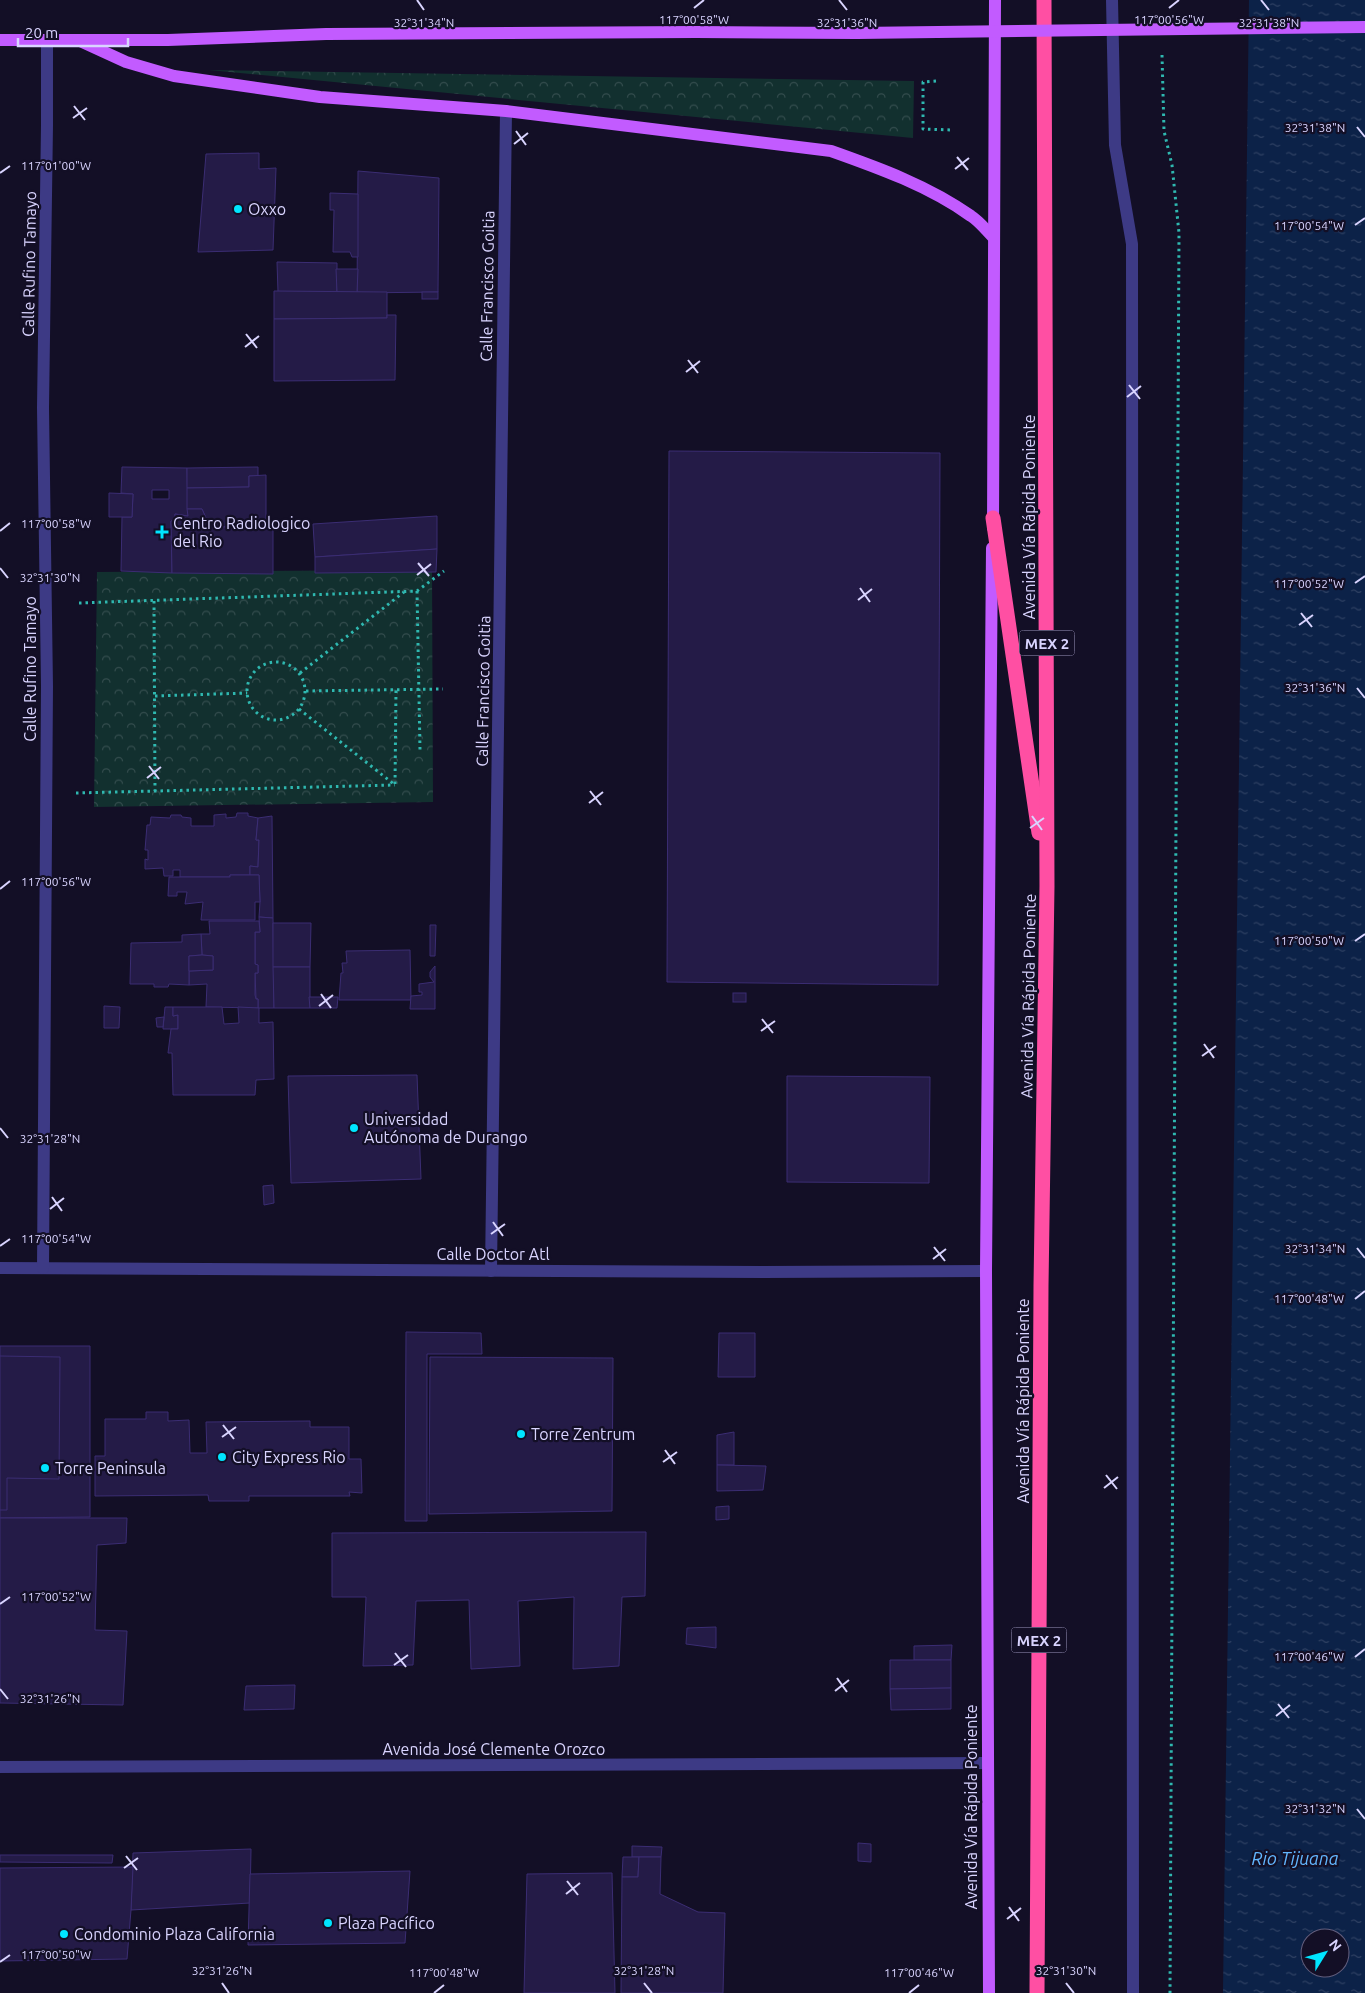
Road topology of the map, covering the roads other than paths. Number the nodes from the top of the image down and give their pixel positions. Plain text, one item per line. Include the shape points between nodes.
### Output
1 (995, 0) edge
2 (1044, 0) edge
3 (1112, 0) edge
4 (1365, 26) edge
5 (0, 40) edge
6 (47, 40) junction
7 (78, 40) junction
8 (506, 111) junction
9 (993, 237) junction
10 (993, 518) junction
11 (1047, 886) junction
12 (0, 1268) edge
13 (43, 1268) junction
14 (491, 1271) junction
15 (986, 1271) junction
16 (988, 1764) junction
17 (0, 1767) edge
18 (989, 1993) edge
19 (1037, 1993) edge
20 (1133, 1993) edge

1 - 9 main road, Avenida Vía Rápida Poniente
2 - 11 highway, Avenida Vía Rápida Poniente / MEX 2
3 - 20 street via 1114,145 1132,244
4 - 7 main road, bridge via 857,33 326,34
5 - 6 main road
6 - 7 main road
6 - 13 street, Calle Rufino Tamayo via 43,408 47,686
7 - 8 main road via 126,62 174,76 320,97
8 - 9 main road via 831,151 934,194 972,216
8 - 14 street, Calle Francisco Goitia
9 - 10 main road, Avenida Vía Rápida Poniente
10 - 11 highway
10 - 15 main road, Avenida Vía Rápida Poniente
11 - 19 highway, Avenida Vía Rápida Poniente / MEX 2
12 - 13 street, Calle Doctor Atl
13 - 14 street, Calle Doctor Atl
14 - 15 street, Calle Doctor Atl
15 - 16 main road, Avenida Vía Rápida Poniente
16 - 17 street, Avenida José Clemente Orozco
16 - 18 main road, Avenida Vía Rápida Poniente

